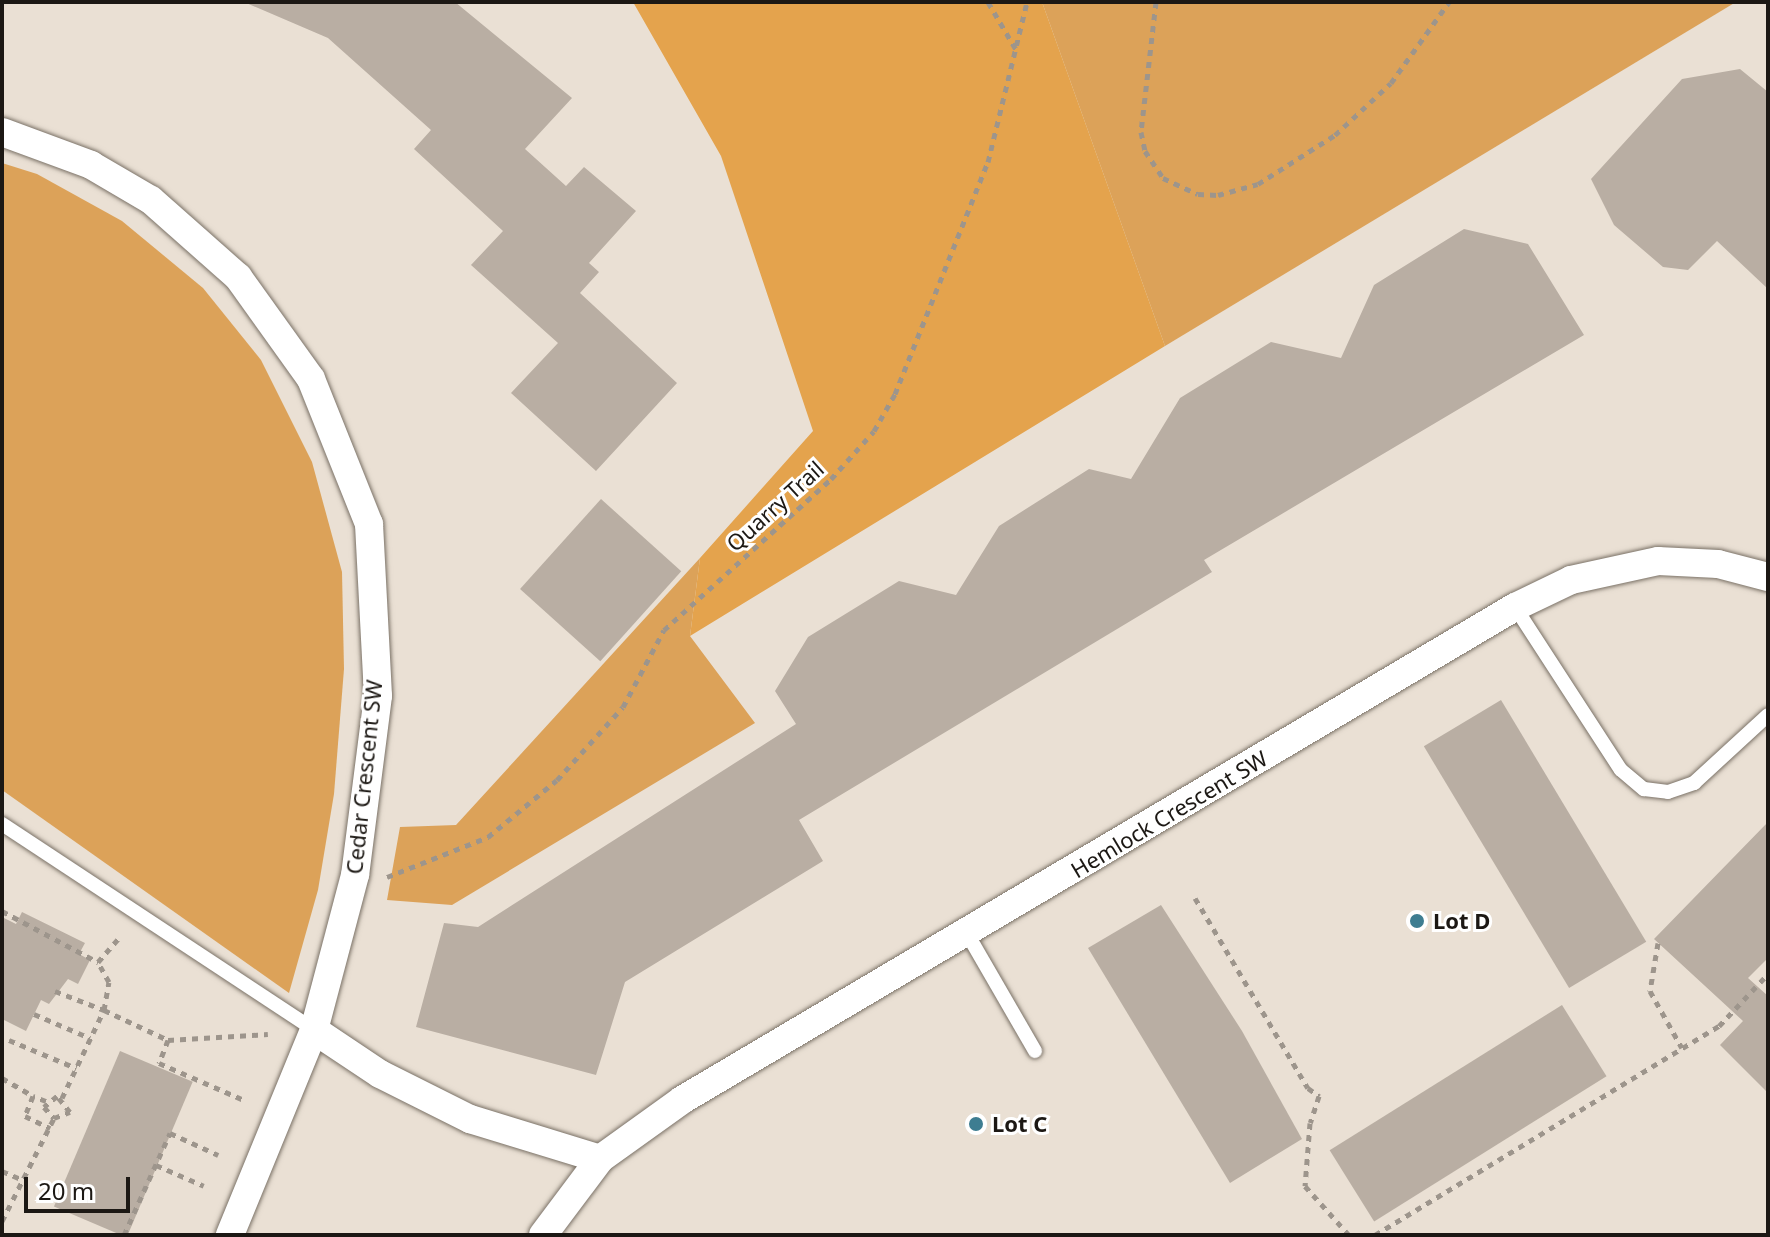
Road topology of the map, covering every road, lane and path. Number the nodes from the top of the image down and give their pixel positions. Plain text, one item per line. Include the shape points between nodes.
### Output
1 (988, 2) edge
2 (1027, 2) edge
3 (1156, 2) edge
4 (1449, 2) edge
5 (1018, 53) junction
6 (2, 132) edge
7 (1768, 577) edge
8 (1515, 607) junction
9 (1768, 715) edge
10 (2, 824) edge
11 (355, 875) junction
12 (1195, 898) dead end
13 (2, 911) edge
14 (968, 935) junction
15 (120, 937) dead end
16 (1658, 943) dead end
17 (98, 962) junction
18 (1768, 974) edge
19 (55, 991) dead end
20 (104, 1010) junction
21 (34, 1014) dead end
22 (314, 1030) junction
23 (268, 1034) dead end
24 (90, 1038) junction
25 (9, 1040) dead end
26 (168, 1040) junction
27 (1682, 1048) junction
28 (1035, 1051) dead end
29 (76, 1068) junction
30 (2, 1078) edge
31 (33, 1096) junction
32 (62, 1098) junction
33 (244, 1100) dead end
34 (46, 1101) junction
35 (54, 1118) junction
36 (50, 1128) junction
37 (218, 1155) dead end
38 (600, 1159) junction
39 (156, 1165) junction
40 (2, 1171) edge
41 (21, 1179) junction
42 (204, 1186) dead end
43 (2, 1221) edge
44 (124, 1235) edge
45 (230, 1235) edge
46 (543, 1235) edge
47 (1349, 1235) edge
48 (1375, 1235) edge

1 - 5 path
2 - 5 path, Quarry Trail
3 - 4 path via 1141,132 1145,151 1163,178 1198,194 1218,195 1258,184 1335,135 1391,83
5 - 11 path, Quarry Trail via 988,162 895,394 874,431 831,479 664,630 623,707 523,809 488,837 440,860 378,880
6 - 11 street, Cedar Crescent SW via 91,165 196,234 238,277 311,379 369,524 378,696
7 - 8 street, Hemlock Crescent SW via 1718,564 1658,561 1571,580
8 - 9 lane via 1621,770 1644,789 1668,792 1694,783
8 - 14 street, Hemlock Crescent SW
10 - 22 lane
11 - 22 street, Cedar Crescent SW
12 - 47 path via 1308,1088 1319,1096 1310,1123 1305,1186
13 - 17 path
14 - 28 lane
14 - 38 street, Hemlock Crescent SW via 682,1100
15 - 17 path
16 - 27 path via 1650,991
17 - 20 path via 109,982
18 - 27 path via 1719,1026
19 - 20 path
20 - 24 path
20 - 26 path
21 - 24 path
22 - 38 street via 380,1074 470,1119
22 - 45 street, Cedar Crescent SW
23 - 26 path
24 - 29 path
25 - 29 path
26 - 33 path via 159,1063
27 - 48 path
29 - 32 path
30 - 31 path
31 - 34 path
31 - 36 path via 25,1116
32 - 34 path
32 - 35 path via 70,1112
34 - 35 path via 44,1107
35 - 36 path
36 - 41 path
37 - 39 path via 170,1133
38 - 46 street, Hemlock Crescent SW
39 - 42 path
39 - 44 path
40 - 41 path
41 - 43 path

